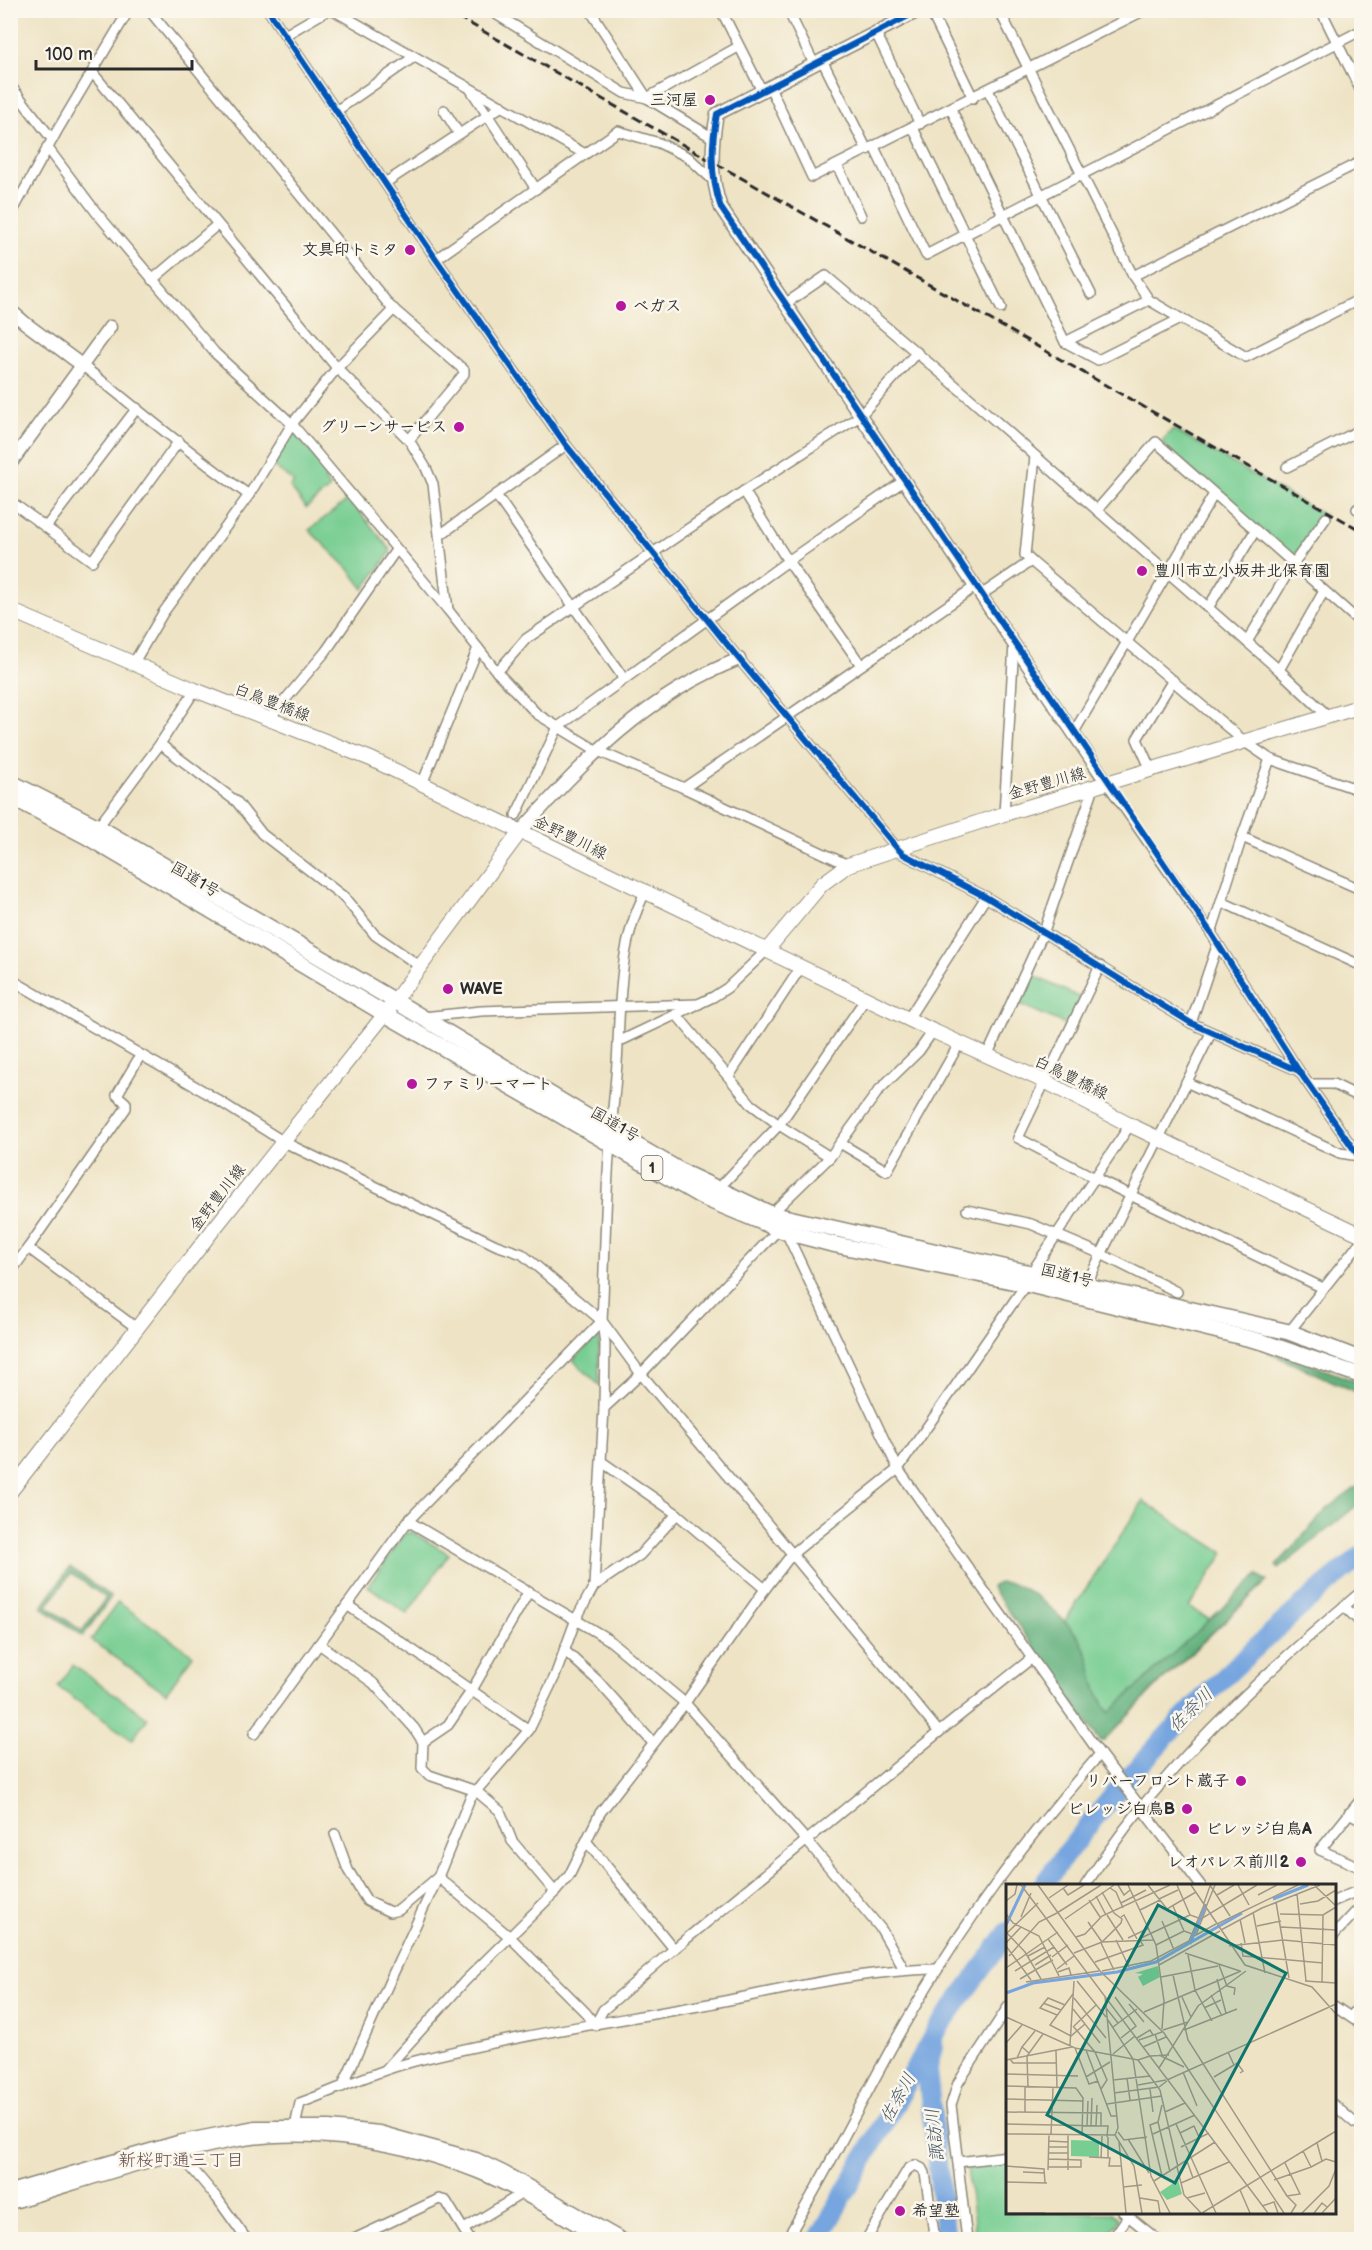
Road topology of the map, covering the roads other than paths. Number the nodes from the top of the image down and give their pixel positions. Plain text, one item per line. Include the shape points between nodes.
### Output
1 (129, 10) edge
2 (149, 10) edge
3 (268, 10) edge
4 (330, 10) edge
5 (489, 10) edge
6 (590, 10) edge
7 (721, 10) edge
8 (788, 10) edge
9 (920, 10) edge
10 (930, 10) edge
11 (999, 10) edge
12 (1145, 10) edge
13 (1321, 10) edge
14 (1362, 30) edge
15 (876, 33) junction
16 (285, 36) junction
17 (1337, 43) junction
18 (738, 47) junction
19 (414, 57) junction
20 (818, 62) junction
21 (1029, 70) junction
22 (92, 72) junction
23 (10, 85) edge
24 (470, 88) junction
25 (766, 89) junction
26 (988, 90) junction
27 (1362, 93) edge
28 (647, 98) junction
29 (973, 98) junction
30 (502, 106) junction
31 (951, 109) junction
32 (444, 110) dead end
33 (336, 111) junction
34 (488, 116) junction
35 (916, 126) junction
36 (459, 134) junction
37 (712, 138) junction
38 (50, 143) junction
39 (870, 149) junction
40 (585, 154) junction
41 (1362, 161) edge
42 (837, 165) junction
43 (1082, 176) junction
44 (714, 181) junction
45 (385, 183) junction
46 (536, 189) junction
47 (1041, 196) junction
48 (10, 216) edge
49 (861, 216) dead end
50 (1003, 216) junction
51 (218, 225) junction
52 (965, 235) junction
53 (436, 259) junction
54 (1133, 276) junction
55 (152, 280) junction
56 (1091, 294) dead end
57 (1362, 298) edge
58 (1149, 300) junction
59 (785, 304) junction
60 (1001, 308) dead end
61 (394, 309) junction
62 (10, 310) edge
63 (1180, 319) junction
64 (110, 327) dead end
65 (1065, 342) junction
66 (917, 352) junction
67 (83, 366) junction
68 (337, 368) junction
69 (137, 408) junction
70 (860, 416) junction
71 (292, 424) junction
72 (1362, 429) edge
73 (409, 440) junction
74 (179, 441) junction
75 (566, 445) junction
76 (1035, 456) junction
77 (10, 464) edge
78 (1287, 467) dead end
79 (905, 480) junction
80 (744, 491) junction
81 (1214, 494) junction
82 (249, 495) junction
83 (496, 495) junction
84 (10, 501) edge
85 (1097, 510) junction
86 (1326, 518) dead end
87 (46, 527) junction
88 (1255, 531) junction
89 (440, 535) junction
90 (396, 550) junction
91 (653, 553) junction
92 (788, 561) junction
93 (1031, 561) junction
94 (1293, 564) junction
95 (1168, 573) junction
96 (978, 591) junction
97 (1324, 591) junction
98 (573, 607) junction
99 (1208, 608) junction
100 (10, 610) edge
101 (448, 610) junction
102 (706, 619) junction
103 (1362, 624) edge
104 (1127, 641) junction
105 (1247, 642) junction
106 (1014, 644) junction
107 (478, 648) junction
108 (739, 659) junction
109 (133, 664) junction
110 (861, 665) junction
111 (1279, 670) junction
112 (497, 672) junction
113 (624, 679) junction
114 (1173, 680) junction
115 (195, 690) junction
116 (1362, 706) edge
117 (1327, 715) junction
118 (786, 716) junction
119 (269, 719) junction
120 (558, 727) junction
121 (1074, 732) junction
122 (1245, 742) junction
123 (160, 744) junction
124 (596, 750) junction
125 (1270, 759) junction
126 (1151, 770) junction
127 (10, 782) edge
128 (422, 784) junction
129 (1101, 785) junction
130 (684, 788) junction
131 (1362, 791) edge
132 (10, 796) edge
133 (1004, 814) junction
134 (516, 815) dead end
135 (98, 827) junction
136 (520, 832) junction
137 (1242, 837) junction
138 (897, 848) junction
139 (848, 865) junction
140 (1362, 890) edge
141 (645, 893) junction
142 (986, 897) junction
143 (1222, 902) junction
144 (1044, 931) junction
145 (1211, 933) junction
146 (1217, 946) junction
147 (767, 950) junction
148 (1100, 966) junction
149 (1362, 966) edge
150 (421, 967) junction
151 (801, 967) junction
152 (10, 979) edge
153 (866, 998) junction
154 (395, 1001) junction
155 (699, 1004) junction
156 (619, 1006) junction
157 (385, 1014) junction
158 (676, 1014) junction
159 (420, 1017) junction
160 (908, 1019) junction
161 (1191, 1023) junction
162 (933, 1031) junction
163 (1211, 1033) junction
164 (618, 1042) junction
165 (959, 1044) junction
166 (140, 1056) junction
167 (987, 1056) junction
168 (1299, 1071) junction
169 (729, 1076) junction
170 (1046, 1082) junction
171 (1186, 1082) junction
172 (1309, 1084) junction
173 (1362, 1098) edge
174 (779, 1125) junction
175 (1130, 1125) junction
176 (1159, 1137) junction
177 (611, 1138) junction
178 (284, 1142) junction
179 (840, 1143) junction
180 (830, 1157) junction
181 (1360, 1158) edge
182 (1095, 1178) junction
183 (718, 1189) junction
184 (1130, 1195) junction
185 (967, 1210) dead end
186 (771, 1214) junction
187 (782, 1230) junction
188 (1057, 1234) junction
189 (1362, 1235) edge
190 (1362, 1240) edge
191 (28, 1248) junction
192 (1101, 1254) junction
193 (10, 1273) edge
194 (1028, 1279) junction
195 (1086, 1285) junction
196 (1323, 1288) junction
197 (1177, 1292) dead end
198 (602, 1322) junction
199 (138, 1329) junction
200 (1289, 1332) junction
201 (1362, 1360) edge
202 (641, 1374) junction
203 (1362, 1376) edge
204 (604, 1408) junction
205 (602, 1462) junction
206 (898, 1469) junction
207 (10, 1492) edge
208 (677, 1514) junction
209 (408, 1521) junction
210 (792, 1554) junction
211 (594, 1586) junction
212 (765, 1589) junction
213 (529, 1591) junction
214 (1362, 1591) edge
215 (347, 1605) junction
216 (1344, 1606) junction
217 (576, 1619) junction
218 (1362, 1624) edge
219 (319, 1644) junction
220 (564, 1650) junction
221 (1032, 1658) junction
222 (472, 1690) junction
223 (685, 1703) junction
224 (529, 1730) junction
225 (939, 1732) junction
226 (254, 1734) dead end
227 (423, 1742) junction
228 (653, 1743) junction
229 (1102, 1757) junction
230 (476, 1791) junction
231 (1362, 1798) edge
232 (1139, 1805) junction
233 (1349, 1813) junction
234 (1362, 1820) edge
235 (335, 1833) dead end
236 (807, 1840) junction
237 (587, 1842) junction
238 (1362, 1868) edge
239 (438, 1877) junction
240 (1086, 1884) edge
241 (1199, 1884) edge
242 (1362, 1889) edge
243 (555, 1892) junction
244 (1336, 1901) edge
245 (1362, 1905) edge
246 (1336, 1934) edge
247 (510, 1937) junction
248 (674, 1949) junction
249 (904, 1969) junction
250 (937, 1969) junction
251 (1362, 2001) edge
252 (1336, 2007) edge
253 (1006, 2010) edge
254 (1350, 2017) junction
255 (595, 2025) junction
256 (1362, 2025) edge
257 (386, 2069) junction
258 (342, 2087) junction
259 (1336, 2106) edge
260 (1355, 2123) dead end
261 (295, 2127) junction
262 (179, 2153) junction
263 (1006, 2156) edge
264 (958, 2162) junction
265 (10, 2191) edge
266 (521, 2194) junction
267 (10, 2203) edge
268 (1127, 2214) edge
269 (464, 2229) junction
270 (598, 2235) edge
271 (357, 2238) edge
272 (247, 2240) edge
273 (470, 2240) edge
274 (623, 2240) edge
275 (786, 2240) edge
276 (866, 2240) edge
277 (934, 2240) edge
278 (967, 2240) edge
279 (1112, 2240) edge
280 (1158, 2240) edge

1 - 22 street
2 - 61 street
3 - 16 street
4 - 16 street
4 - 19 street
5 - 28 street via 624,93
6 - 28 street
7 - 18 street
8 - 20 street
9 - 15 street
10 - 29 street
11 - 21 street
12 - 21 street
13 - 17 street
14 - 17 street
15 - 20 street
15 - 35 street
16 - 33 street
17 - 27 street
17 - 43 street
18 - 25 street
18 - 28 street
19 - 24 street
19 - 33 street
20 - 25 street
20 - 39 street
21 - 26 street
21 - 43 street
22 - 38 street
22 - 51 street
23 - 38 street
24 - 30 street
24 - 34 street
25 - 37 street via 717,114
25 - 42 street via 812,177
26 - 29 street
26 - 47 street
28 - 37 street
29 - 31 street
30 - 34 street
30 - 40 street
31 - 35 street
31 - 50 street
32 - 36 street
33 - 45 street
34 - 36 street
34 - 46 street
35 - 39 street
35 - 52 street
36 - 45 street
37 - 44 street
38 - 48 street
38 - 55 street via 96,212
39 - 42 street
39 - 52 street via 926,255
40 - 44 street via 618,131 659,143 688,158
40 - 46 street
41 - 54 street
42 - 49 street
43 - 47 street
43 - 54 street
44 - 59 street via 720,208
45 - 53 street
46 - 53 street
47 - 50 street
47 - 56 street
50 - 52 street
50 - 65 street
51 - 55 street
51 - 68 street
52 - 60 street
53 - 75 street
54 - 58 street
55 - 71 street via 215,353
57 - 63 street via 1246,357
58 - 63 street
58 - 65 street
59 - 66 street via 826,276
59 - 70 street
61 - 68 street
61 - 73 street via 464,370
62 - 67 street
63 - 65 street via 1098,360
64 - 67 street
66 - 70 street
66 - 76 street
67 - 69 street
67 - 77 street
68 - 71 street
68 - 73 street
69 - 74 street
69 - 87 street
70 - 79 street
70 - 80 street
71 - 82 street
71 - 90 street
72 - 78 street
73 - 89 street via 433,484
74 - 82 street
74 - 87 street via 92,561
75 - 83 street
75 - 91 street
76 - 85 street
76 - 93 street via 1025,555
79 - 92 street
79 - 96 street
80 - 91 street
80 - 92 street
81 - 85 street via 1156,442
81 - 88 street
81 - 95 street
82 - 109 street via 163,613
83 - 89 street
83 - 98 street
84 - 87 street
85 - 95 street
86 - 94 street
88 - 94 street
88 - 99 street
89 - 101 street
90 - 101 street
90 - 119 street via 326,651
91 - 98 street
91 - 102 street
92 - 102 street
92 - 110 street
93 - 96 street
93 - 104 street
94 - 97 street
94 - 105 street
95 - 99 street
95 - 104 street
96 - 106 street
96 - 110 street
97 - 103 street
97 - 111 street
98 - 112 street via 526,639
98 - 113 street
99 - 105 street
100 - 109 main road, 白鳥豊橋線
101 - 107 street
102 - 108 street
102 - 113 street
104 - 114 street
104 - 121 street
105 - 111 street
106 - 121 street
106 - 133 street
107 - 112 street
107 - 128 street
108 - 118 street
108 - 124 street via 660,699
109 - 115 main road, 白鳥豊橋線
110 - 118 street
111 - 117 street
112 - 120 street via 537,714
113 - 120 street
114 - 122 street
114 - 126 street via 1137,739
115 - 119 main road, 白鳥豊橋線
115 - 123 street
116 - 117 main road, 金野豊川線
117 - 122 main road, 金野豊川線
118 - 130 street
118 - 138 street
119 - 128 main road, 白鳥豊橋線 via 371,759
120 - 124 street
120 - 134 street
121 - 129 street
122 - 125 street
122 - 126 main road, 金野豊川線
123 - 135 street
123 - 150 street via 237,802 262,834 344,897 375,935
124 - 130 street
124 - 136 street
125 - 131 street
125 - 137 street
126 - 129 main road, 金野豊川線
127 - 135 highway, 国道1号 / 1
128 - 136 main road, 白鳥豊橋線
129 - 133 main road, 金野豊川線
129 - 144 street
129 - 145 street
130 - 139 street
132 - 157 highway, 国道1号 / 1 via 86,836
133 - 138 main road, 金野豊川線
135 - 154 highway, 国道1号 / 1
136 - 141 main road, 金野豊川線
136 - 150 main road, 金野豊川線
137 - 140 street
137 - 143 street
138 - 139 main road, 金野豊川線
138 - 142 street
139 - 147 main road, 金野豊川線 via 822,884
141 - 147 main road, 金野豊川線
141 - 156 street via 635,912
142 - 144 street
142 - 160 street
143 - 145 street
143 - 149 street
144 - 148 street
144 - 167 street
145 - 146 street
146 - 161 street
146 - 168 street
147 - 151 main road, 白鳥豊橋線
147 - 155 street via 727,988
148 - 161 street
148 - 170 street
150 - 154 main road, 金野豊川線
151 - 153 main road, 白鳥豊橋線
151 - 169 street
152 - 166 street
153 - 160 main road, 白鳥豊橋線
153 - 174 street
154 - 157 main road, 金野豊川線
154 - 159 highway, 国道1号 / 1
155 - 156 street
155 - 158 street
156 - 159 street
156 - 164 street
157 - 177 highway, 国道1号 / 1
157 - 178 main road, 金野豊川線
158 - 164 street
158 - 169 street
159 - 177 highway, 国道1号 / 1
160 - 162 main road, 白鳥豊橋線
161 - 163 street
162 - 165 main road, 白鳥豊橋線
162 - 179 street via 919,1051 879,1090
163 - 168 street
163 - 171 street
164 - 177 street
165 - 167 main road, 白鳥豊橋線
165 - 179 street via 887,1171
166 - 178 street
166 - 191 street via 117,1095 126,1107
167 - 170 main road, 白鳥豊橋線
168 - 172 street
169 - 174 street via 751,1104
170 - 175 main road, 白鳥豊橋線
170 - 182 street via 1018,1138
171 - 176 street
171 - 181 street via 1340,1153
172 - 173 street via 1333,1084
172 - 181 street
174 - 180 street
174 - 183 street
175 - 176 main road, 白鳥豊橋線
175 - 182 street
176 - 184 street
176 - 189 main road, 白鳥豊橋線
177 - 183 highway, 国道1号 / 1
177 - 187 highway, 国道1号 / 1 via 704,1198
177 - 198 street
178 - 198 street via 522,1254
178 - 199 main road, 金野豊川線
179 - 180 street
180 - 186 street
182 - 184 street
182 - 188 street
183 - 186 highway, 国道1号 / 1
184 - 192 street
184 - 196 street
185 - 188 street
186 - 194 highway, 国道1号 / 1
187 - 194 highway, 国道1号 / 1 via 831,1244
187 - 202 street
187 - 206 street
188 - 192 street
188 - 194 street
190 - 196 street
191 - 193 street
191 - 199 street
192 - 195 street
192 - 197 street
194 - 195 highway, 国道1号 / 1
194 - 203 highway, 国道1号 / 1 via 1263,1342
194 - 206 street
195 - 200 highway, 国道1号 / 1
196 - 200 street
198 - 202 street
198 - 204 street
198 - 209 street
199 - 207 main road, 金野豊川線
200 - 201 highway, 国道1号 / 1
202 - 204 street
202 - 210 street
204 - 205 street
205 - 208 street
205 - 211 street
206 - 210 street
206 - 221 street
208 - 211 street via 640,1555
208 - 212 street
209 - 213 street
209 - 215 street
210 - 212 street
210 - 225 street
211 - 217 street
212 - 223 street
213 - 217 street
213 - 222 street
214 - 216 street
215 - 219 street
215 - 222 street
216 - 218 street
216 - 232 street via 1189,1750
217 - 220 street
217 - 223 street via 608,1639
219 - 226 street
219 - 227 street via 373,1683
220 - 224 street
220 - 228 street via 597,1680
221 - 225 street
221 - 229 street
222 - 224 street
222 - 227 street via 448,1725
223 - 228 street
223 - 236 street
224 - 230 street
225 - 236 street
227 - 230 street via 422,1768 429,1775
228 - 237 street via 600,1813
229 - 232 street
229 - 250 street via 1063,1797
230 - 239 street
230 - 243 street via 500,1811 512,1841
231 - 233 street
232 - 240 street
232 - 241 street
233 - 234 street
233 - 238 street via 1320,1850
235 - 239 street via 348,1870 367,1901 390,1912 399,1911
236 - 248 street
236 - 249 street via 881,1929
237 - 243 street via 569,1876
237 - 248 street
239 - 247 street
239 - 258 street
242 - 244 street
243 - 247 street
245 - 246 street
247 - 255 street
247 - 257 street
248 - 255 street via 603,2010
249 - 250 street
249 - 255 street
250 - 275 street
251 - 254 street
252 - 254 street
253 - 264 street via 954,2091 951,2105
254 - 256 street
255 - 257 street via 477,2046
257 - 258 street
258 - 261 street via 300,2103
259 - 260 street
261 - 265 street via 256,2127 218,2133
261 - 270 street via 379,2132 476,2159 505,2173
262 - 266 street via 235,2140 277,2136 350,2140 429,2155 479,2172
262 - 267 street
262 - 272 street
263 - 264 street
264 - 278 street
266 - 269 street
266 - 270 street
268 - 279 street
268 - 280 street
269 - 271 street via 446,2201 439,2199
269 - 273 street
270 - 274 street
276 - 277 street via 908,2169 915,2165 925,2173

